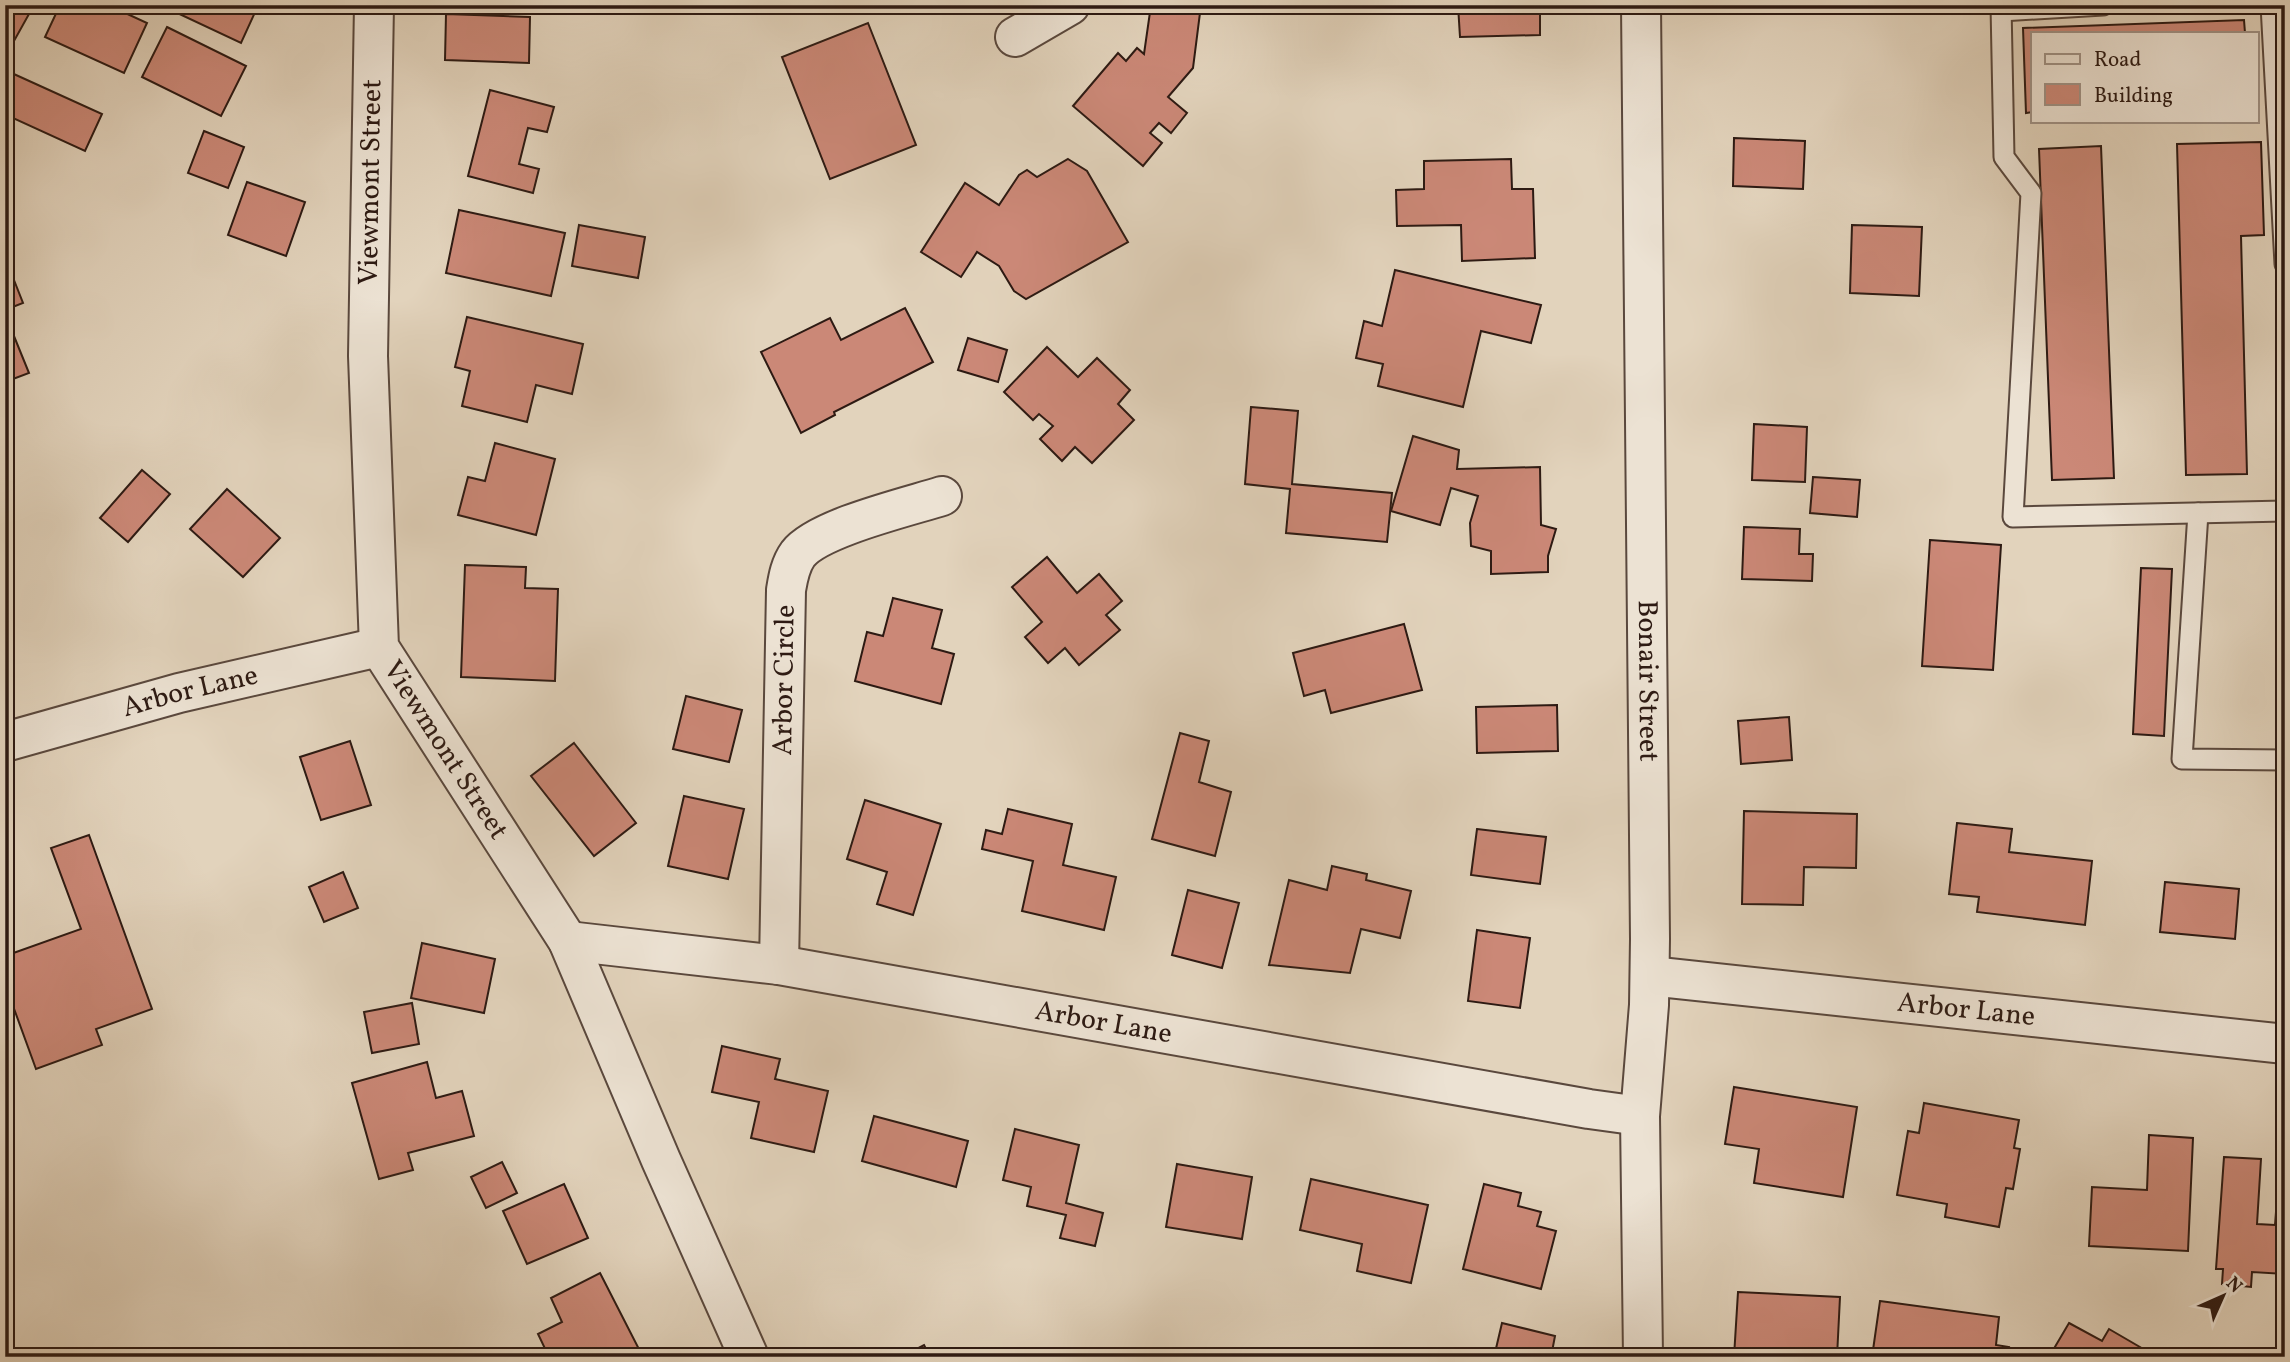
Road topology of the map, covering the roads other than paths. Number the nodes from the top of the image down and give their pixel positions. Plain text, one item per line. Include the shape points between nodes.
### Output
1 (374, 5) edge
2 (1070, 5) edge
3 (1641, 5) edge
4 (2103, 5) edge
5 (2271, 5) edge
6 (2001, 8) edge
7 (1015, 37) dead end
8 (2285, 264) edge
9 (942, 496) dead end
10 (2285, 511) edge
11 (2198, 513) junction
12 (379, 647) junction
13 (5, 741) edge
14 (2285, 760) edge
15 (568, 941) junction
16 (779, 965) junction
17 (1650, 976) junction
18 (2285, 1044) edge
19 (1640, 1116) junction
20 (749, 1357) edge
21 (1643, 1357) edge

1 - 12 street, Viewmont Street via 368,356
2 - 7 street
3 - 17 street, Bonair Street
4 - 6 lane
5 - 8 lane
6 - 11 lane via 2004,157 2031,193 2013,517
9 - 16 street, Arbor Circle via 826,533 805,547 792,565 786,590
10 - 11 lane
11 - 14 lane via 2182,759
12 - 13 street, Arbor Lane via 179,693
12 - 15 street, Viewmont Street
15 - 16 street, Arbor Lane
15 - 20 street, Viewmont Street
16 - 19 street, Arbor Lane
17 - 18 street, Arbor Lane
17 - 19 street, Bonair Street
19 - 21 street, Bonair Street

